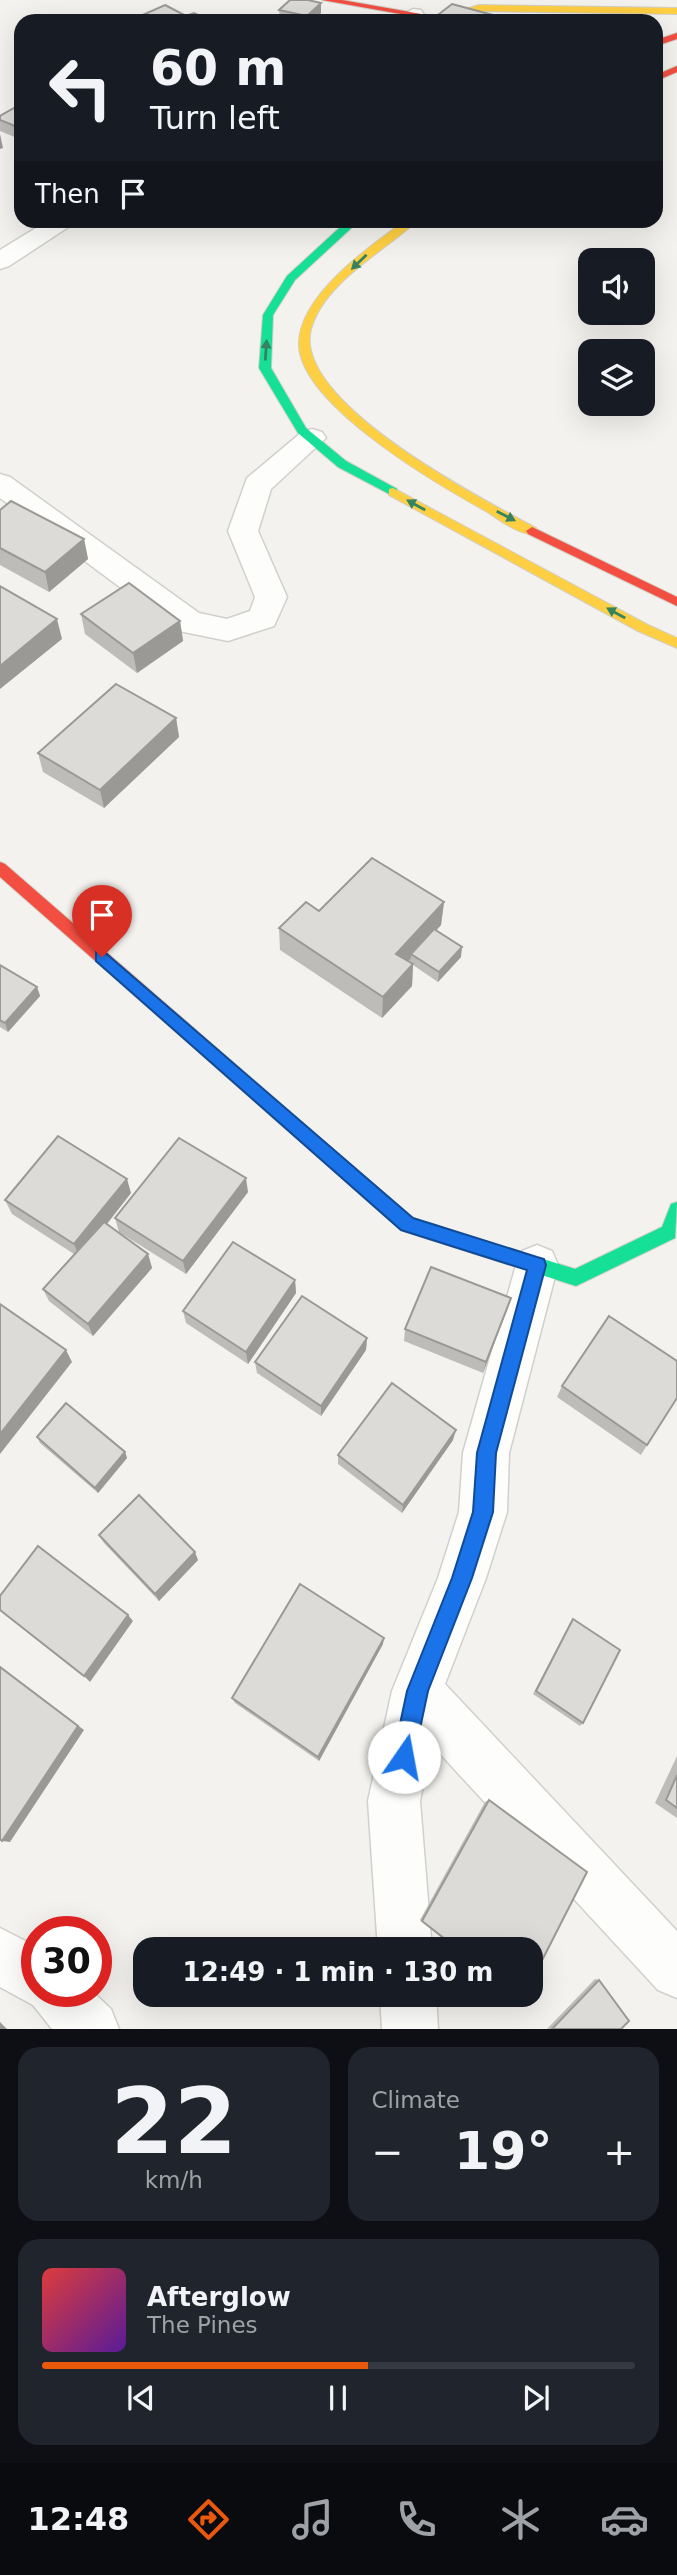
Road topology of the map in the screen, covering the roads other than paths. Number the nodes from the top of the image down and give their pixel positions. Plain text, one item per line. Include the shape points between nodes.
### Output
1 (326, 0) edge
2 (414, 12) edge
3 (677, 12) edge
4 (462, 14) edge
5 (55, 228) edge
6 (344, 228) edge
7 (402, 228) edge
8 (0, 261) edge
9 (312, 438) junction
10 (0, 484) edge
11 (677, 602) edge
12 (677, 643) edge
13 (0, 867) edge
14 (677, 1210) edge
15 (537, 1265) junction
16 (417, 1691) junction
17 (404, 1937) edge
18 (0, 1955) edge
19 (21, 1969) edge
20 (677, 1971) edge
21 (70, 2007) edge
22 (409, 2007) edge
23 (91, 2029) edge
24 (410, 2029) edge

1 - 2 main road
3 - 4 main road via 479,8
5 - 8 street
9 -> 6 main road via 302,430 265,368 268,315 290,278
7 -> 11 main road via 363,258 311,316 304,347 315,379 398,454 470,498
9 - 10 street via 257,485 243,531 271,597 263,618 228,630 190,623
12 -> 9 main road via 342,464
13 - 15 main road via 407,1224
14 - 15 main road via 669,1232 576,1278
15 - 16 street via 486,1453 483,1512
16 - 17 street via 394,1801
16 - 20 street
18 - 19 street
21 - 23 street
22 - 24 street

